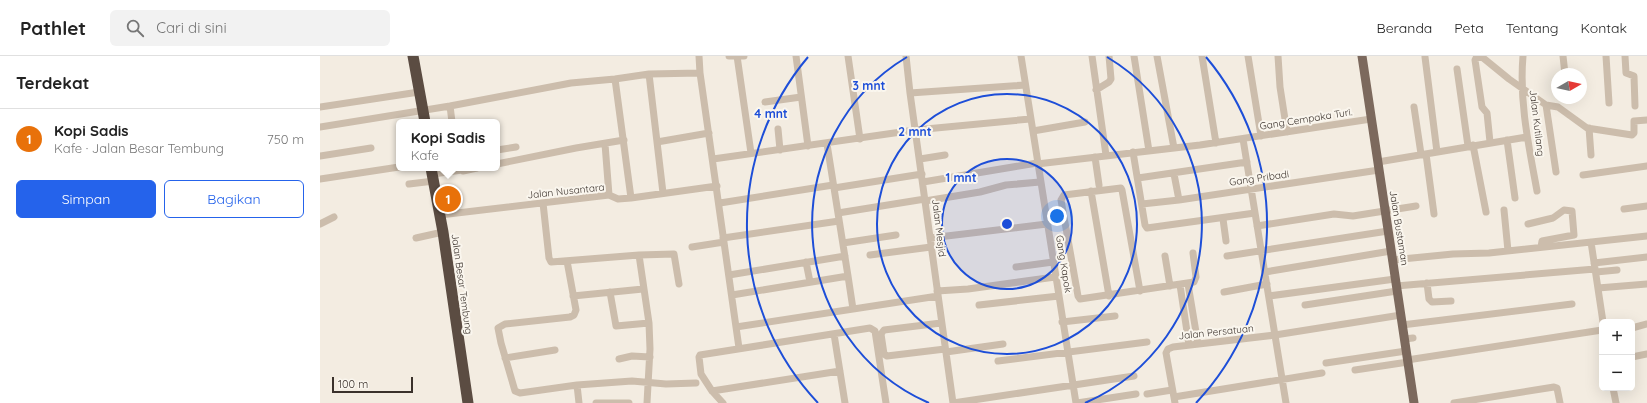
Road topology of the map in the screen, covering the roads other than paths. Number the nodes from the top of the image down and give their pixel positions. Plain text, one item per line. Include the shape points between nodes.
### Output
1 (413, 56) edge
2 (699, 56) edge
3 (729, 56) edge
4 (737, 56) edge
5 (744, 56) edge
6 (796, 56) edge
7 (848, 56) edge
8 (906, 56) edge
9 (1021, 56) edge
10 (1092, 56) edge
11 (1109, 56) edge
12 (1134, 56) edge
13 (1157, 56) edge
14 (1202, 56) edge
15 (1248, 56) edge
16 (1278, 56) edge
17 (1362, 56) edge
18 (1425, 56) edge
19 (1523, 56) edge
20 (1563, 56) edge
21 (1606, 56) edge
22 (1625, 56) edge
23 (1564, 68) edge
24 (1456, 69) dead end
25 (700, 73) junction
26 (649, 74) junction
27 (615, 79) junction
28 (1025, 86) junction
29 (1522, 88) junction
30 (1096, 90) junction
31 (419, 92) junction
32 (910, 93) junction
33 (801, 97) junction
34 (765, 102) dead end
35 (1546, 104) junction
36 (1609, 104) dead end
37 (450, 106) junction
38 (1635, 106) dead end
39 (320, 107) edge
40 (1414, 107) dead end
41 (424, 116) edge
42 (452, 119) edge
43 (1030, 119) junction
44 (1371, 119) junction
45 (1647, 120) edge
46 (1085, 122) dead end
47 (320, 127) edge
48 (1589, 128) junction
49 (778, 129) dead end
50 (915, 130) junction
51 (1032, 131) junction
52 (1287, 132) junction
53 (709, 133) junction
54 (1261, 136) junction
55 (1527, 137) junction
56 (860, 139) junction
57 (1243, 139) junction
58 (624, 140) junction
59 (1507, 140) junction
60 (657, 142) junction
61 (1490, 142) junction
62 (1216, 143) junction
63 (605, 144) junction
64 (827, 144) junction
65 (1471, 145) junction
66 (808, 146) junction
67 (516, 147) dead end
68 (371, 148) dead end
69 (1174, 148) junction
70 (500, 150) edge
71 (780, 150) junction
72 (1149, 151) junction
73 (1133, 152) junction
74 (1437, 152) junction
75 (751, 153) junction
76 (1424, 154) junction
77 (945, 155) dead end
78 (1106, 155) junction
79 (320, 156) edge
80 (1591, 156) dead end
81 (1095, 157) junction
82 (713, 159) junction
83 (920, 159) junction
84 (1247, 162) junction
85 (500, 163) edge
86 (1037, 164) junction
87 (1378, 166) junction
88 (1647, 166) edge
89 (396, 167) edge
90 (450, 171) edge
91 (1556, 172) dead end
92 (433, 174) edge
93 (1174, 174) junction
94 (1583, 175) dead end
95 (922, 178) junction
96 (1138, 178) junction
97 (320, 179) edge
98 (1040, 182) junction
99 (409, 184) dead end
100 (1099, 185) dead end
101 (717, 186) junction
102 (833, 187) junction
103 (1251, 189) junction
104 (1091, 191) junction
105 (1537, 191) dead end
106 (663, 193) junction
107 (609, 195) junction
108 (631, 198) junction
109 (1515, 198) dead end
110 (925, 200) junction
111 (1179, 200) junction
112 (543, 203) junction
113 (720, 203) junction
114 (1142, 204) junction
115 (1416, 206) dead end
116 (1647, 206) edge
117 (1624, 209) dead end
118 (1504, 210) dead end
119 (1385, 211) junction
120 (1486, 212) dead end
121 (838, 213) junction
122 (1255, 213) junction
123 (1434, 214) dead end
124 (440, 215) junction
125 (334, 217) dead end
126 (1223, 219) junction
127 (839, 221) junction
128 (320, 224) edge
129 (1047, 224) junction
130 (1528, 224) dead end
131 (1257, 226) junction
132 (1388, 231) junction
133 (443, 232) junction
134 (896, 235) dead end
135 (1647, 236) edge
136 (416, 238) dead end
137 (930, 238) junction
138 (724, 240) junction
139 (1226, 241) dead end
140 (1591, 242) junction
141 (843, 244) junction
142 (692, 247) dead end
143 (931, 247) junction
144 (1541, 247) junction
145 (1262, 251) junction
146 (1391, 251) junction
147 (1508, 251) junction
148 (1193, 253) dead end
149 (638, 255) junction
150 (870, 255) dead end
151 (845, 256) junction
152 (1165, 256) dead end
153 (1227, 256) dead end
154 (1647, 257) edge
155 (1392, 260) junction
156 (567, 261) junction
157 (806, 262) junction
158 (1053, 262) junction
159 (1016, 267) dead end
160 (1595, 268) junction
161 (1617, 270) dead end
162 (1265, 272) junction
163 (729, 275) junction
164 (848, 276) junction
165 (1055, 277) junction
166 (810, 282) junction
167 (1427, 283) junction
168 (679, 284) dead end
169 (1188, 284) junction
170 (1267, 284) junction
171 (1647, 284) edge
172 (1180, 285) junction
173 (1170, 286) junction
174 (1396, 286) junction
175 (1598, 288) junction
176 (643, 289) junction
177 (1140, 291) junction
178 (610, 292) junction
179 (1224, 292) dead end
180 (937, 293) junction
181 (732, 295) junction
182 (573, 296) junction
183 (1059, 296) junction
184 (1109, 296) junction
185 (1269, 296) junction
186 (1451, 300) dead end
187 (1572, 304) dead end
188 (979, 305) dead end
189 (1305, 305) dead end
190 (853, 309) junction
191 (1193, 313) junction
192 (1184, 314) junction
193 (1401, 315) junction
194 (1116, 316) dead end
195 (1603, 319) edge
196 (1062, 322) junction
197 (649, 323) junction
198 (941, 323) junction
199 (1647, 324) edge
200 (1402, 325) junction
201 (736, 327) junction
202 (1635, 327) edge
203 (1599, 330) edge
204 (834, 334) junction
205 (1275, 335) junction
206 (1147, 342) dead end
207 (1003, 344) dead end
208 (1198, 344) junction
209 (1189, 345) junction
210 (739, 348) junction
211 (554, 350) dead end
212 (945, 351) junction
213 (1067, 351) junction
214 (1647, 354) edge
215 (1635, 356) edge
216 (650, 357) junction
217 (1407, 357) junction
218 (505, 358) junction
219 (619, 358) dead end
220 (998, 361) dead end
221 (1326, 363) dead end
222 (1355, 370) dead end
223 (840, 371) junction
224 (1322, 373) dead end
225 (1134, 376) dead end
226 (1282, 380) junction
227 (648, 383) junction
228 (696, 383) dead end
229 (577, 385) junction
230 (1073, 386) junction
231 (712, 391) junction
232 (1614, 391) edge
233 (1136, 394) dead end
234 (1146, 394) dead end
235 (1174, 397) edge
236 (468, 403) edge
237 (579, 403) edge
238 (596, 403) edge
239 (629, 403) edge
240 (647, 403) edge
241 (723, 403) edge
242 (844, 403) edge
243 (886, 403) edge
244 (953, 403) edge
245 (1077, 403) edge
246 (1286, 403) edge
247 (1414, 403) edge
248 (1454, 403) edge
249 (1560, 403) edge
250 (1616, 403) edge

1 - 31 highway
2 - 25 street
3 - 4 street
4 - 5 street
4 - 75 street
6 - 33 street
7 - 56 street
8 - 32 street, Jalan Mesjid
9 - 28 street, Gang Kapok
10 - 30 street
11 - 30 street via 1111,79
12 - 72 street
13 - 69 street
14 - 62 street
15 - 54 street
16 - 52 street
17 - 44 main road, Jalan Bustaman
18 - 74 street
19 - 29 street, Jalan Kutilang
20 - 23 street
21 - 36 street
22 - 38 street via 1626,73 1634,76
24 - 65 street
25 - 26 street
25 - 53 street
26 - 27 street
26 - 60 street
27 - 37 street via 571,82
27 - 58 street
28 - 32 street
28 - 43 street, Gang Kapok
29 - 35 street
29 - 55 street, Jalan Kutilang
29 - 61 street via 1482,57 1476,58 1482,107 1487,113
30 - 78 street
31 - 39 street
31 - 41 highway
32 - 50 street, Jalan Mesjid
33 - 34 street
33 - 66 street
35 - 48 street via 1558,107
35 - 91 street
37 - 41 street
37 - 42 street
40 - 76 street
41 - 47 street
43 - 50 street
43 - 51 street, Gang Kapok
44 - 52 street, Gang Cempaka Turi.
44 - 87 main road, Jalan Bustaman
45 - 48 street via 1634,120 1632,135
46 - 51 street
48 - 80 street
49 - 71 street
50 - 56 street
50 - 83 street, Jalan Mesjid
51 - 86 street, Gang Kapok
52 - 54 street, Gang Cempaka Turi.
53 - 60 street
53 - 82 street
54 - 57 street, Gang Cempaka Turi.
55 - 59 street, Gang Pribadi
55 - 105 street, Jalan Kutilang
56 - 64 street
57 - 62 street, Gang Cempaka Turi.
57 - 84 street
58 - 63 street
58 - 108 street
59 - 61 street, Gang Pribadi
59 - 109 street
60 - 106 street
61 - 65 street, Gang Pribadi
62 - 69 street, Gang Cempaka Turi.
63 - 85 street
63 - 107 street
64 - 66 street
64 - 102 street
65 - 74 street, Gang Pribadi
65 - 120 street
66 - 71 street
67 - 70 street
68 - 79 street
69 - 72 street, Gang Cempaka Turi.
71 - 75 street
72 - 73 street, Gang Cempaka Turi.
73 - 78 street, Gang Cempaka Turi.
73 - 96 street
74 - 76 street, Gang Pribadi
75 - 82 street
76 - 87 street, Gang Pribadi
76 - 123 street
77 - 83 street
78 - 81 street, Gang Cempaka Turi.
81 - 86 street, Gang Cempaka Turi.
81 - 100 street
82 - 101 street
83 - 95 street, Jalan Mesjid
84 - 93 street
84 - 103 street
86 - 95 street, Gang Cempaka Turi.
86 - 98 street, Gang Kapok
87 - 103 street, Gang Pribadi
87 - 119 main road, Jalan Bustaman
88 - 94 street
89 - 97 street
90 - 92 street
92 - 99 street
92 - 124 highway, Jalan Besar Tembung
93 - 96 street
93 - 111 street
95 - 102 street, Gang Cempaka Turi.
95 - 110 street, Jalan Mesjid
96 - 114 street
98 - 110 street via 1006,185 980,192
98 - 129 street, Gang Kapok
101 - 106 street, Jalan Nusantara
101 - 113 street
102 - 113 street, Gang Cempaka Turi.
102 - 121 street
103 - 111 street, Gang Pribadi
103 - 122 street
104 - 177 street via 1117,187 1122,190
104 - 184 street
104 - 184 street via 1064,195 1061,200 1078,296 1082,300
106 - 108 street, Jalan Nusantara
107 - 108 street, Jalan Nusantara via 618,199
107 - 112 street, Jalan Nusantara
110 - 121 street
110 - 137 street, Jalan Mesjid
111 - 114 street, Gang Pribadi
112 - 124 street, Jalan Nusantara
112 - 156 street via 550,260
113 - 138 street
114 - 126 street via 1145,225 1148,228
115 - 119 street
116 - 117 street
118 - 147 street
119 - 131 street via 1353,216 1334,214
119 - 132 main road, Jalan Bustaman
121 - 127 street
122 - 126 street
122 - 131 street
124 - 133 highway, Jalan Besar Tembung
125 - 128 street
126 - 139 street
127 - 138 street
127 - 141 street
129 - 137 street
129 - 158 street, Gang Kapok
130 - 144 street via 1553,218 1564,210 1572,212 1574,235 1543,241
131 - 145 street
132 - 145 street
132 - 146 main road, Jalan Bustaman
133 - 136 street
133 - 236 highway, Jalan Besar Tembung
134 - 141 street
135 - 140 street
137 - 143 street, Jalan Mesjid
138 - 142 street
138 - 163 street
140 - 144 street
140 - 160 street
141 - 151 street
143 - 150 street
143 - 180 street, Jalan Mesjid
144 - 147 street
145 - 153 street
145 - 162 street
146 - 155 main road, Jalan Bustaman
146 - 162 street
147 - 155 street
148 - 169 street via 1196,279
149 - 156 street
149 - 168 street via 674,254
149 - 176 street
151 - 157 street
151 - 164 street
152 - 173 street
154 - 160 street
155 - 174 main road, Jalan Bustaman
156 - 182 street
157 - 163 street
157 - 166 street
158 - 159 street
158 - 165 street, Gang Kapok
160 - 161 street
160 - 167 street
160 - 175 street
162 - 170 street
163 - 181 street
164 - 166 street
164 - 190 street
165 - 180 street
165 - 183 street, Gang Kapok
166 - 181 street
167 - 174 street
167 - 186 street via 1429,299 1432,302
169 - 172 street
169 - 191 street
170 - 179 street
170 - 185 street
171 - 175 street
172 - 173 street
172 - 192 street
173 - 177 street
174 - 185 street
174 - 189 street
174 - 193 main road, Jalan Bustaman
175 - 195 street
176 - 178 street
176 - 197 street
177 - 184 street
178 - 182 street
178 - 197 street via 616,326
180 - 190 street
180 - 198 street, Jalan Mesjid
181 - 201 street
182 - 218 street via 576,310 572,316 500,326 498,329
183 - 188 street
183 - 196 street, Gang Kapok
185 - 205 street
187 - 200 street
190 - 201 street
191 - 192 street
191 - 208 street
192 - 209 street
193 - 200 main road, Jalan Bustaman
193 - 205 street, Jalan Persatuan
194 - 196 street
196 - 213 street, Gang Kapok
197 - 216 street
198 - 212 street, Jalan Mesjid
198 - 212 street via 884,330 881,334 884,354 887,356
199 - 202 street
200 - 217 main road, Jalan Bustaman via 1408,338
201 - 210 street
203 - 217 street
204 - 210 street
204 - 223 street
204 - 243 street via 870,328 874,330
205 - 208 street, Jalan Persatuan
205 - 226 street
206 - 213 street
207 - 212 street
208 - 209 street, Jalan Persatuan
209 - 235 street, Jalan Persatuan via 1173,346 1166,353
210 - 231 street via 699,355 701,374
211 - 218 street
212 - 244 street, Jalan Mesjid
213 - 220 street
213 - 230 street, Gang Kapok
214 - 215 street
216 - 219 street
216 - 227 street
217 - 221 street
217 - 222 street
217 - 247 main road, Jalan Bustaman
218 - 229 street via 517,392
223 - 231 street
223 - 242 street
224 - 226 street
225 - 230 street
226 - 235 street
226 - 246 street
227 - 228 street
227 - 229 street via 632,381
227 - 240 street
229 - 237 street
230 - 244 street
230 - 245 street, Gang Kapok
231 - 241 street
232 - 250 street
233 - 245 street
234 - 235 street
238 - 239 street
248 - 249 street via 1554,387 1557,388

